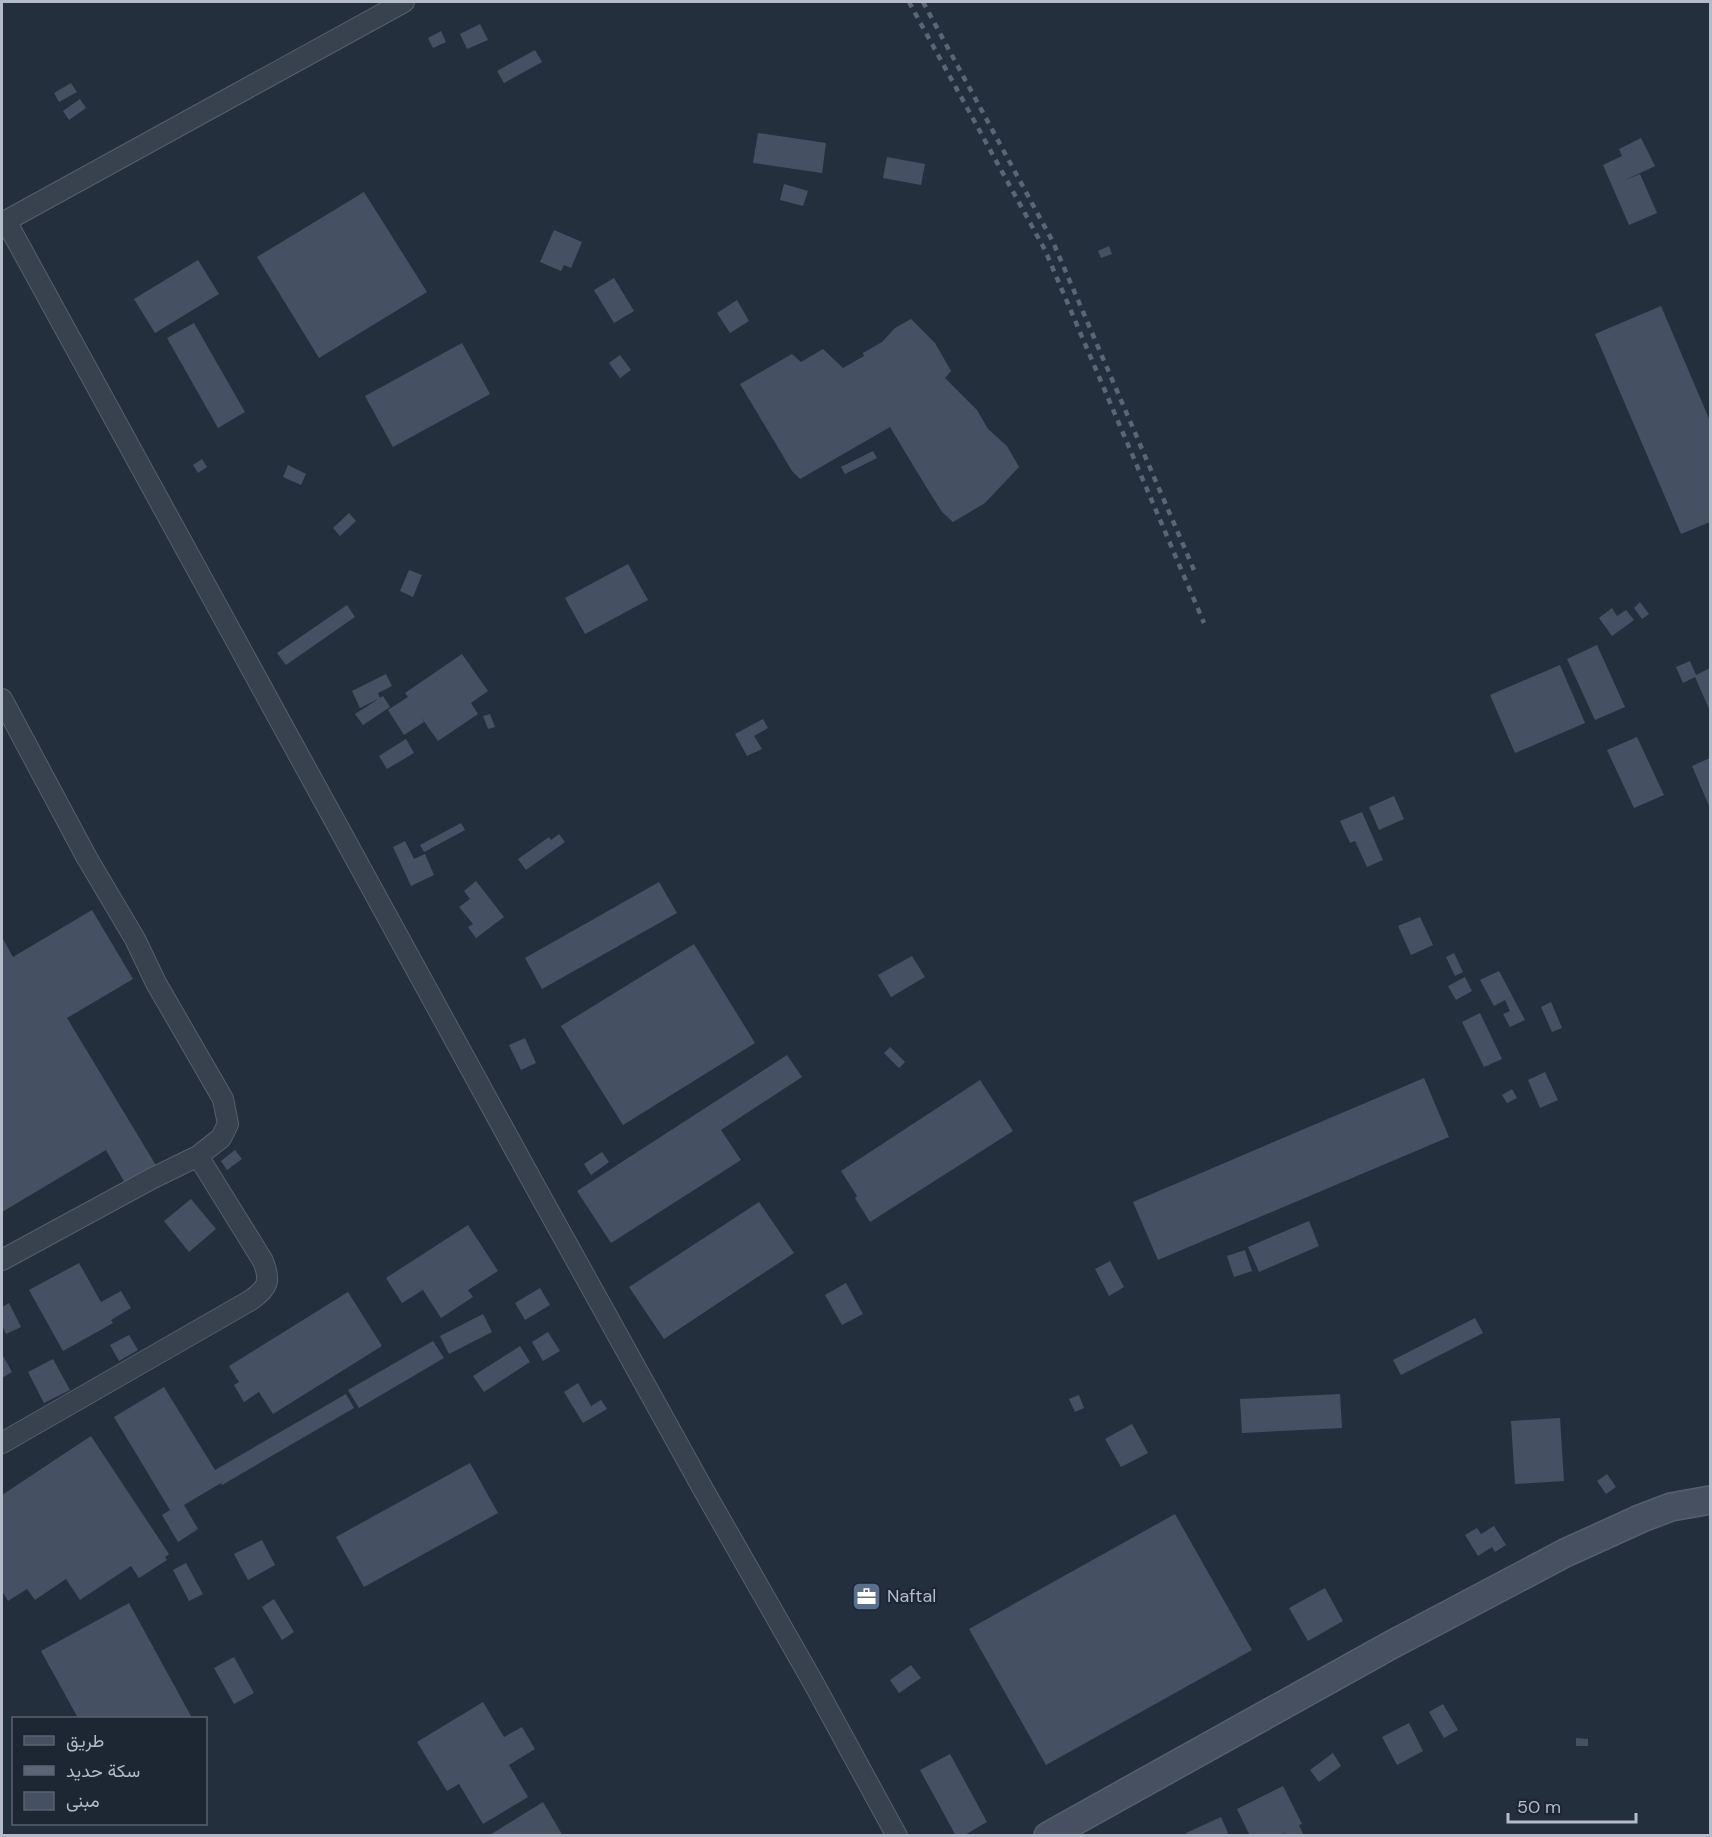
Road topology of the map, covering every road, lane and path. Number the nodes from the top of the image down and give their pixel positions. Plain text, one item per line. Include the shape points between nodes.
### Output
1 (404, 2) edge
2 (4, 222) edge
3 (2, 699) edge
4 (198, 1156) junction
5 (2, 1260) edge
6 (2, 1443) edge
7 (1710, 1500) edge
8 (897, 1836) edge
9 (1048, 1836) edge

1 - 2 street
2 - 8 street
3 - 4 street via 223,1099 228,1124 221,1138
4 - 5 street
4 - 6 street via 263,1261 266,1287 251,1300
7 - 9 street via 1671,1507 1565,1553

